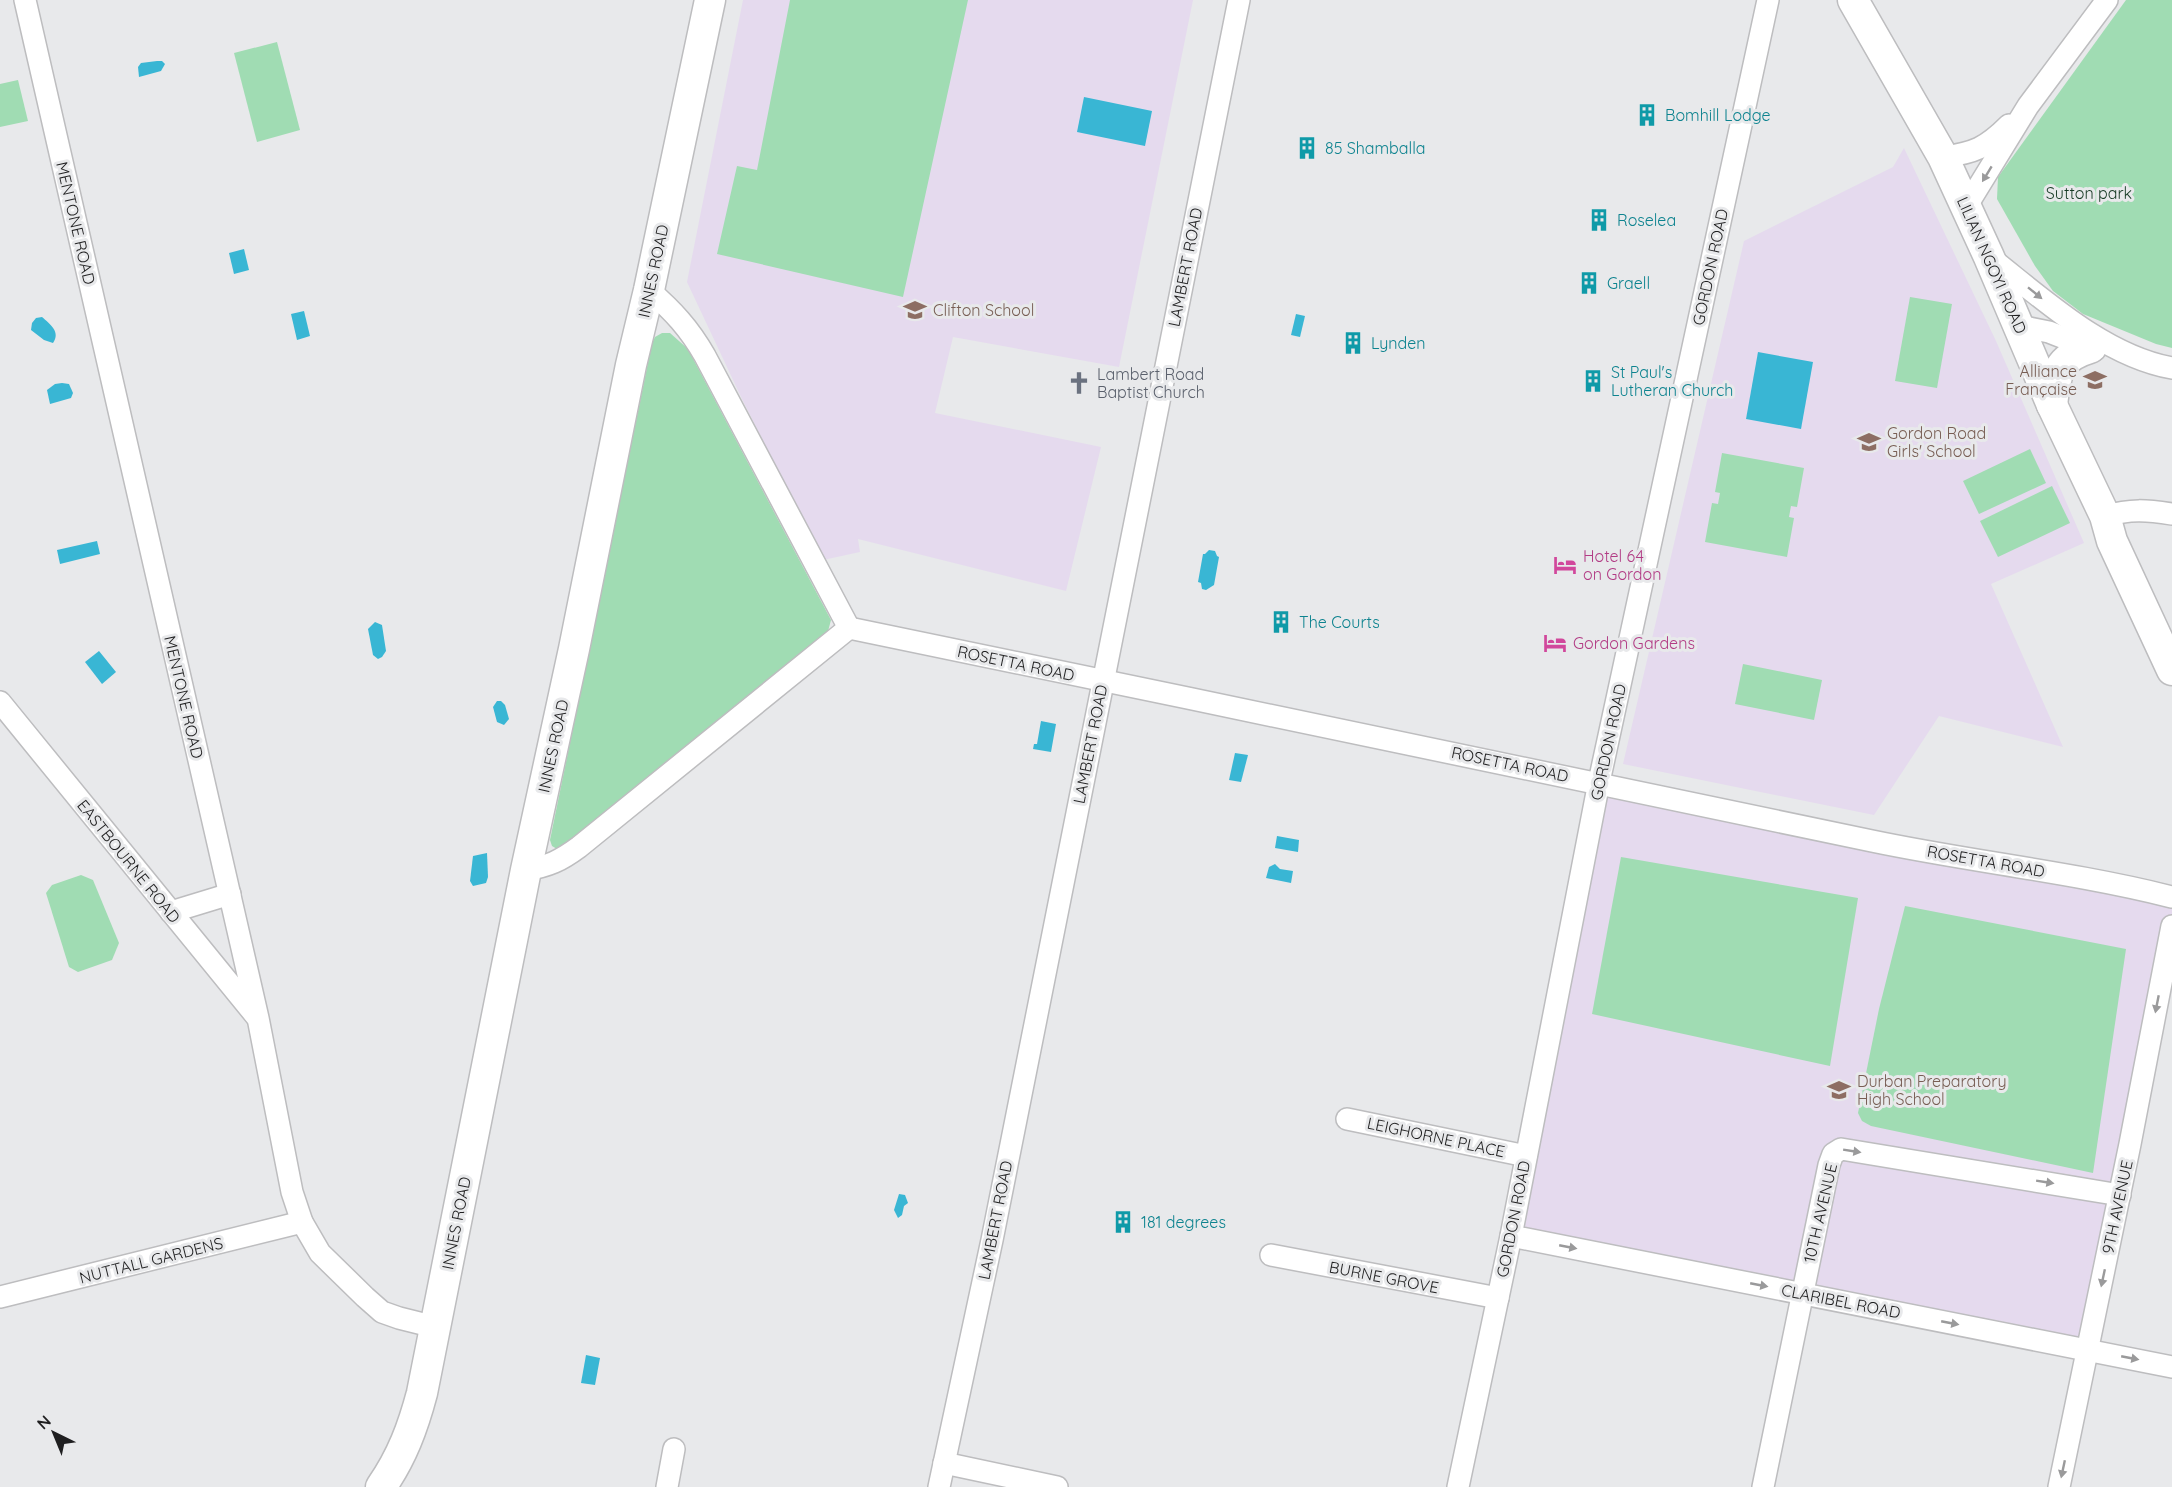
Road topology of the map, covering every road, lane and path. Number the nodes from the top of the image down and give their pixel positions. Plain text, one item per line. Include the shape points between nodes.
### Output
1 (25, 0) edge
2 (710, 0) edge
3 (1239, 0) edge
4 (1767, 0) edge
5 (1852, 0) edge
6 (2107, 0) edge
7 (2028, 106) junction
8 (1943, 157) junction
9 (1966, 207) junction
10 (1989, 257) junction
11 (650, 290) junction
12 (2019, 326) junction
13 (2090, 348) junction
14 (2137, 358) junction
15 (2172, 368) edge
16 (2052, 405) junction
17 (2172, 514) edge
18 (2105, 516) junction
19 (849, 628) junction
20 (2172, 670) edge
21 (1102, 680) junction
22 (0, 702) edge
23 (1599, 782) junction
24 (526, 870) junction
25 (230, 894) junction
26 (2172, 897) edge
27 (171, 912) junction
28 (2172, 926) edge
29 (258, 1018) junction
30 (1347, 1119) dead end
31 (1526, 1156) junction
32 (2120, 1194) junction
33 (303, 1222) junction
34 (1511, 1236) junction
35 (1271, 1255) dead end
36 (1802, 1294) junction
37 (0, 1297) edge
38 (1498, 1298) junction
39 (435, 1327) junction
40 (2088, 1350) junction
41 (2172, 1367) edge
42 (674, 1449) dead end
43 (944, 1463) junction
44 (381, 1487) edge
45 (667, 1487) edge
46 (939, 1487) edge
47 (1057, 1487) edge
48 (1458, 1487) edge
49 (1763, 1487) edge
50 (2060, 1487) edge

1 - 25 street, MENTONE ROAD
2 - 11 street, INNES ROAD
3 - 21 street, LAMBERT ROAD
4 - 23 street, GORDON ROAD
5 - 8 street, LILIAN NGOYI ROAD
6 - 7 street
7 - 8 street via 1983,147 1968,154
7 -> 9 street
8 - 9 street, LILIAN NGOYI ROAD
9 - 10 street, LILIAN NGOYI ROAD
10 - 12 street, LILIAN NGOYI ROAD
10 -> 14 street via 2063,316
11 - 19 street via 690,330
11 - 24 street, INNES ROAD
12 - 13 street via 2049,332
12 - 16 street, LILIAN NGOYI ROAD
13 - 14 street
13 - 16 street via 2075,353 2061,365
14 - 15 street
16 - 18 street, LILIAN NGOYI ROAD
17 - 18 street via 2126,510
18 - 20 street, LILIAN NGOYI ROAD via 2112,541
19 - 21 street, ROSETTA ROAD
19 - 24 street via 570,853 547,867
21 - 23 street, ROSETTA ROAD
21 - 43 street, LAMBERT ROAD
22 - 27 street, EASTBOURNE ROAD
23 - 26 street, ROSETTA ROAD via 1896,846
23 - 31 street, GORDON ROAD
24 - 39 street, INNES ROAD
25 - 27 street
25 - 29 street, MENTONE ROAD
27 - 29 street, EASTBOURNE ROAD
28 -> 32 street, 9TH AVENUE
29 - 33 street, MENTONE ROAD via 292,1192
30 - 31 street, LEIGHORNE PLACE
31 - 34 street, GORDON ROAD
36 -> 32 street, 10TH AVENUE via 1829,1165 1833,1154 1841,1149
32 -> 40 street, 9TH AVENUE
33 - 37 street, NUTTALL GARDENS
33 - 39 street, MENTONE ROAD via 320,1253 382,1312
34 -> 36 street, CLARIBEL ROAD
34 - 38 street, GORDON ROAD
35 - 38 street, BURNE GROVE
36 -> 40 street, CLARIBEL ROAD
36 - 49 street, 10TH AVENUE
38 - 48 street, GORDON ROAD
39 - 44 street, INNES ROAD via 412,1428 396,1466
40 -> 41 street, CLARIBEL ROAD
40 -> 50 street, 9TH AVENUE
42 - 45 street
43 - 46 street, LAMBERT ROAD
43 - 47 street

